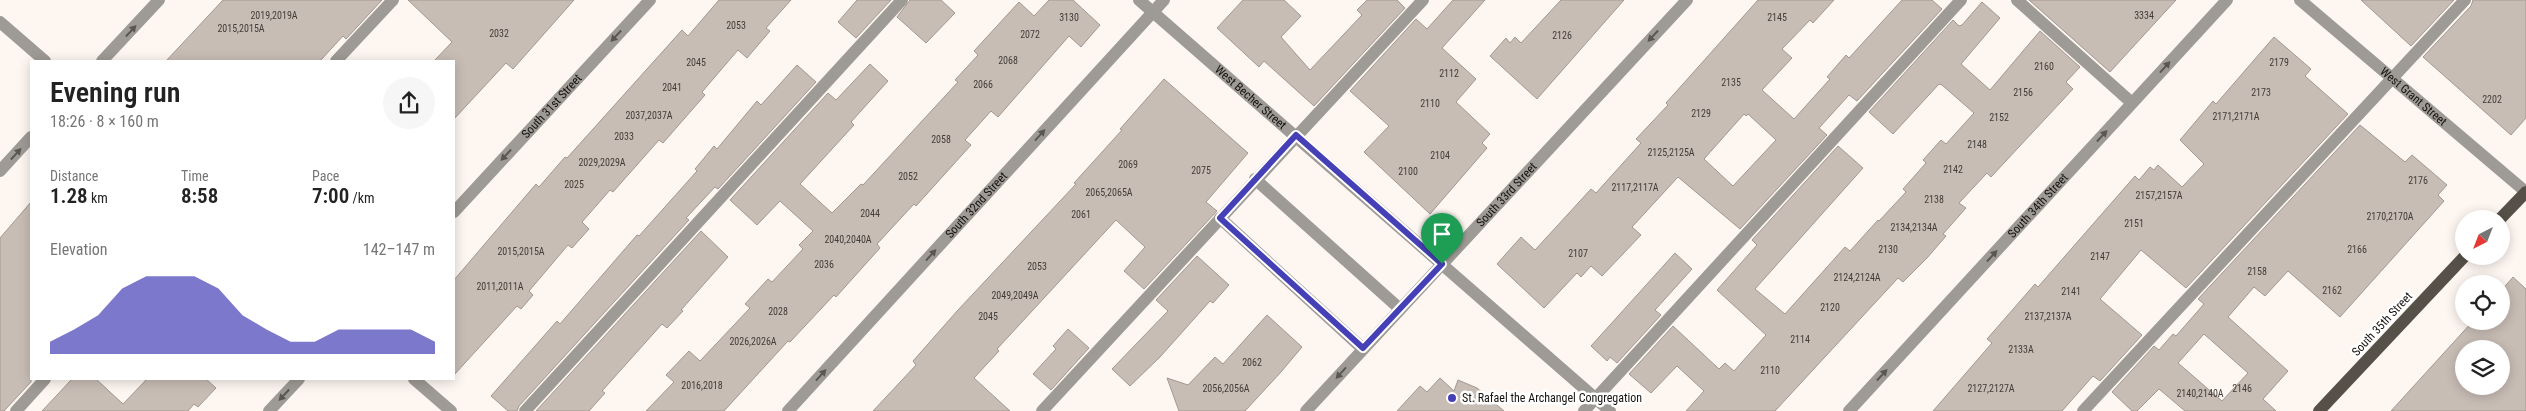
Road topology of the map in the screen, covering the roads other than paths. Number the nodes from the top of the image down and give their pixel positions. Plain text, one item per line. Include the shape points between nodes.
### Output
1 (159, 0) edge
2 (393, 0) edge
3 (650, 0) edge
4 (902, 0) edge
5 (1139, 0) edge
6 (1164, 0) edge
7 (1423, 0) edge
8 (1687, 0) edge
9 (1961, 0) edge
10 (2017, 0) edge
11 (2227, 0) edge
12 (2300, 0) edge
13 (2465, 0) edge
14 (1153, 12) junction
15 (0, 22) edge
16 (44, 60) edge
17 (103, 60) edge
18 (337, 60) edge
19 (2392, 78) junction
20 (2132, 103) junction
21 (1296, 135) junction
22 (30, 138) edge
23 (0, 171) edge
24 (1255, 179) junction
25 (2526, 192) edge
26 (2509, 210) edge
27 (455, 211) edge
28 (1220, 218) junction
29 (1442, 264) junction
30 (2457, 265) edge
31 (1400, 309) junction
32 (1363, 348) junction
33 (44, 380) edge
34 (298, 380) edge
35 (415, 380) edge
36 (1596, 398) junction
37 (16, 411) edge
38 (269, 411) edge
39 (451, 411) edge
40 (525, 411) edge
41 (788, 411) edge
42 (1042, 411) edge
43 (1306, 411) edge
44 (1584, 411) edge
45 (1610, 411) edge
46 (1848, 411) edge
47 (2083, 411) edge
48 (2320, 411) edge

17 -> 1 street
2 - 18 street
3 -> 27 street, South 31st Street
4 - 40 street
5 - 14 street, West Becher Street
6 - 14 street, South 32nd Street
7 - 21 street
8 -> 29 street, South 33rd Street
9 - 36 street
10 - 20 street
20 -> 11 street, South 34th Street
12 - 19 street, West Grant Street
13 - 19 street
14 - 21 street, West Becher Street
41 -> 14 street, South 32nd Street
15 - 16 street
19 - 25 street, West Grant Street
19 - 47 street
46 -> 20 street, South 34th Street
21 - 24 street
21 - 29 street, West Becher Street
23 -> 22 street
24 - 28 street
24 - 31 street
25 - 26 main road
28 - 32 street
28 - 42 street
29 - 31 street, South 33rd Street
29 - 36 street, West Becher Street
30 - 48 main road, South 35th Street
31 - 32 street, South 33rd Street
32 -> 43 street, South 33rd Street
33 - 37 street
34 -> 38 street
35 - 39 street
36 - 44 street
36 - 45 street, West Becher Street

